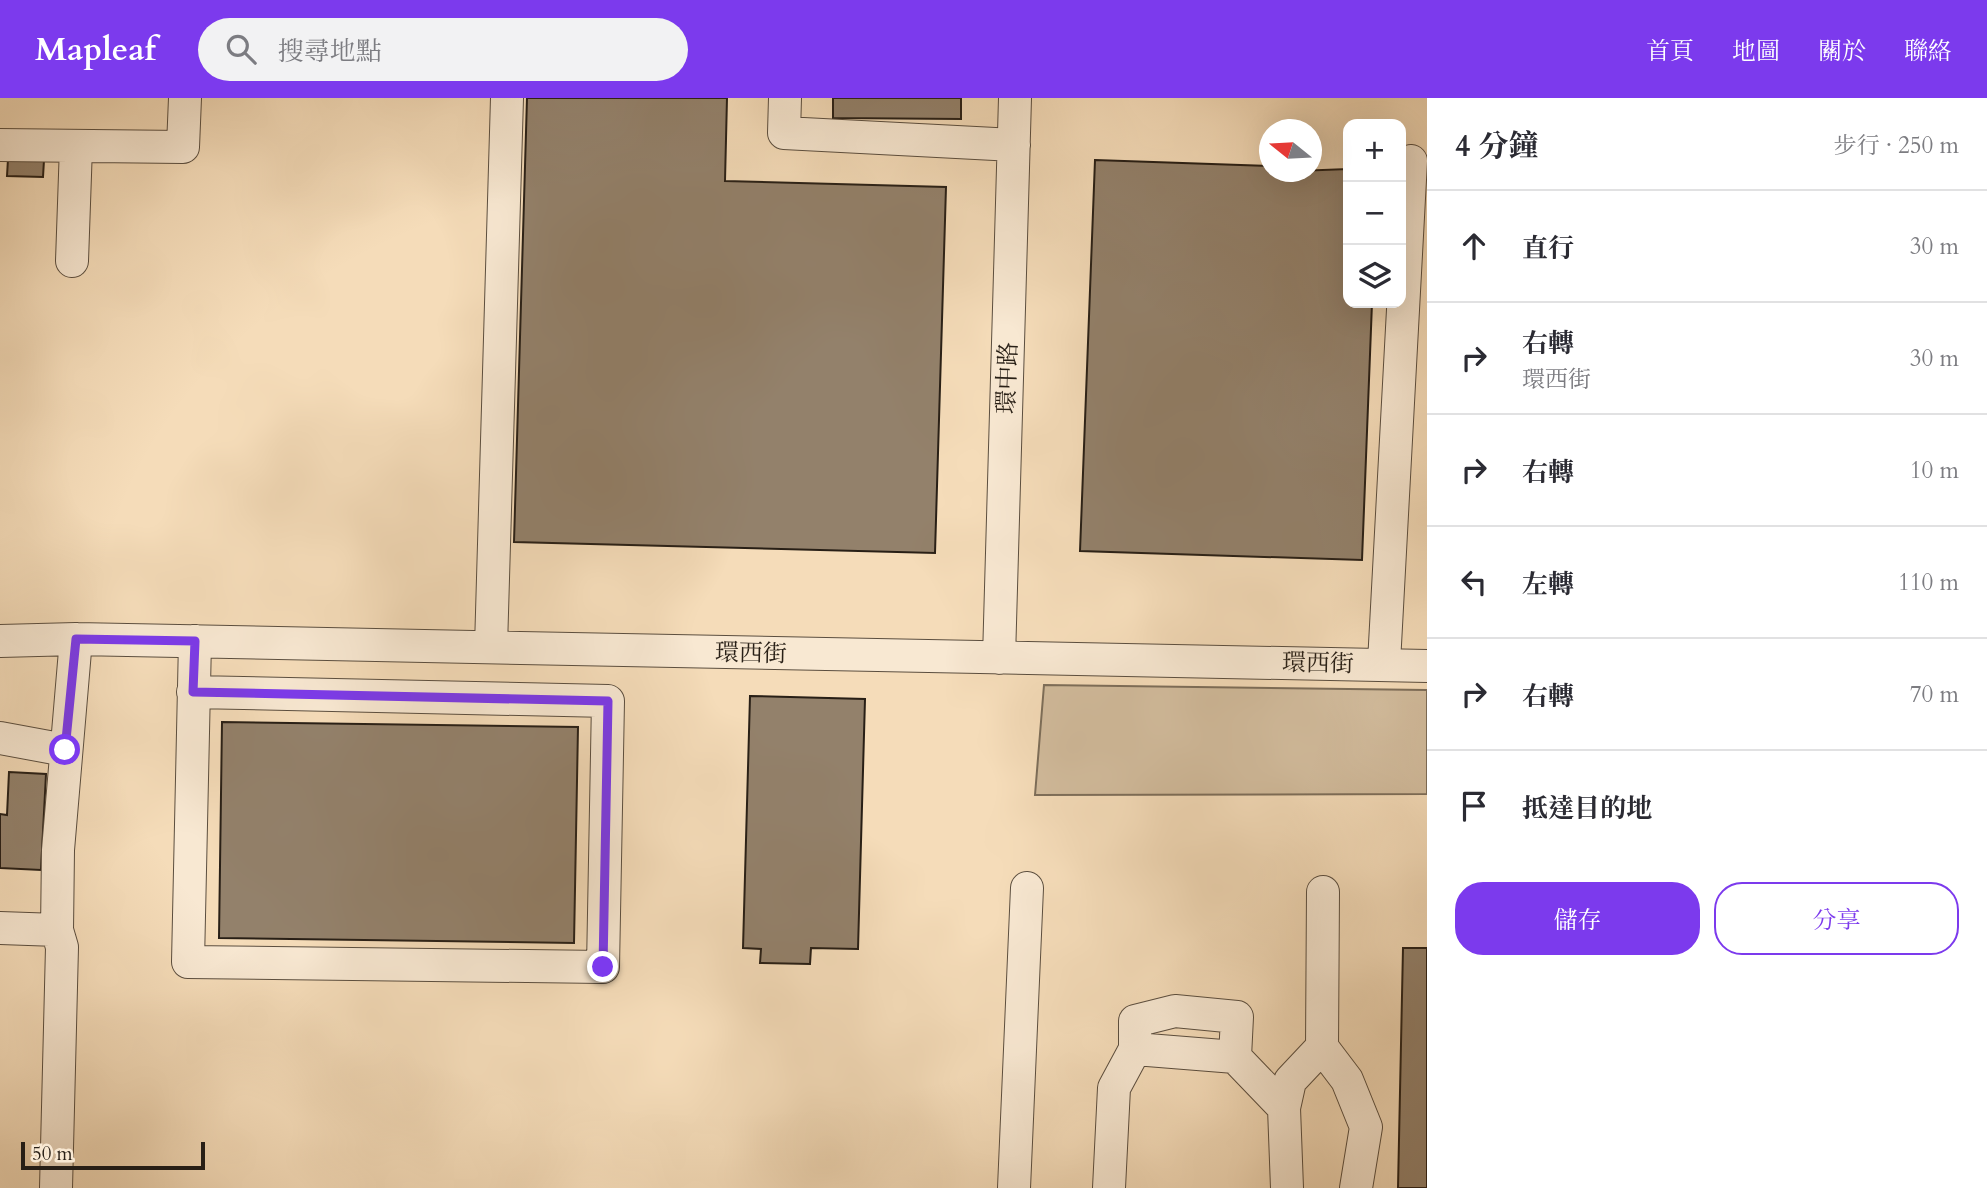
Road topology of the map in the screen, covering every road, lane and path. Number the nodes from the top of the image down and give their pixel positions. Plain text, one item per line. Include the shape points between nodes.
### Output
1 (185, 98) edge
2 (508, 98) edge
3 (785, 98) edge
4 (1015, 98) edge
5 (0, 145) edge
6 (1014, 145) junction
7 (76, 146) junction
8 (1411, 161) dead end
9 (72, 261) dead end
10 (76, 639) junction
11 (0, 640) edge
12 (195, 641) junction
13 (491, 648) junction
14 (999, 658) junction
15 (1384, 663) junction
16 (1427, 666) edge
17 (193, 692) junction
18 (0, 738) edge
19 (65, 750) junction
20 (1027, 888) dead end
21 (1323, 892) dead end
22 (0, 928) edge
23 (57, 930) junction
24 (1322, 1046) junction
25 (1284, 1108) junction
26 (56, 1188) edge
27 (1014, 1188) edge
28 (1109, 1188) edge
29 (1287, 1188) edge
30 (1356, 1188) edge

1 - 7 street via 183,146
2 - 13 street
3 - 6 street via 783,133
4 - 6 street, 環中路
5 - 7 street
6 - 14 street, 環中路
7 - 9 street
8 - 15 street
10 - 11 street, 環西街
10 - 12 street, 環西街
10 - 19 street
12 - 13 street, 環西街
12 - 17 street
13 - 14 street, 環西街
14 - 15 street, 環西街
15 - 16 street, 環西街
17 - 17 street via 188,962 603,967 608,701
18 - 19 street
19 - 23 street
20 - 27 street
21 - 24 street
22 - 23 street
23 - 26 street via 62,947
24 - 25 street via 1290,1081
24 - 30 street via 1347,1080 1366,1127
25 - 28 street via 1235,1057 1237,1017 1175,1011 1135,1021 1135,1049 1114,1088
25 - 29 street

